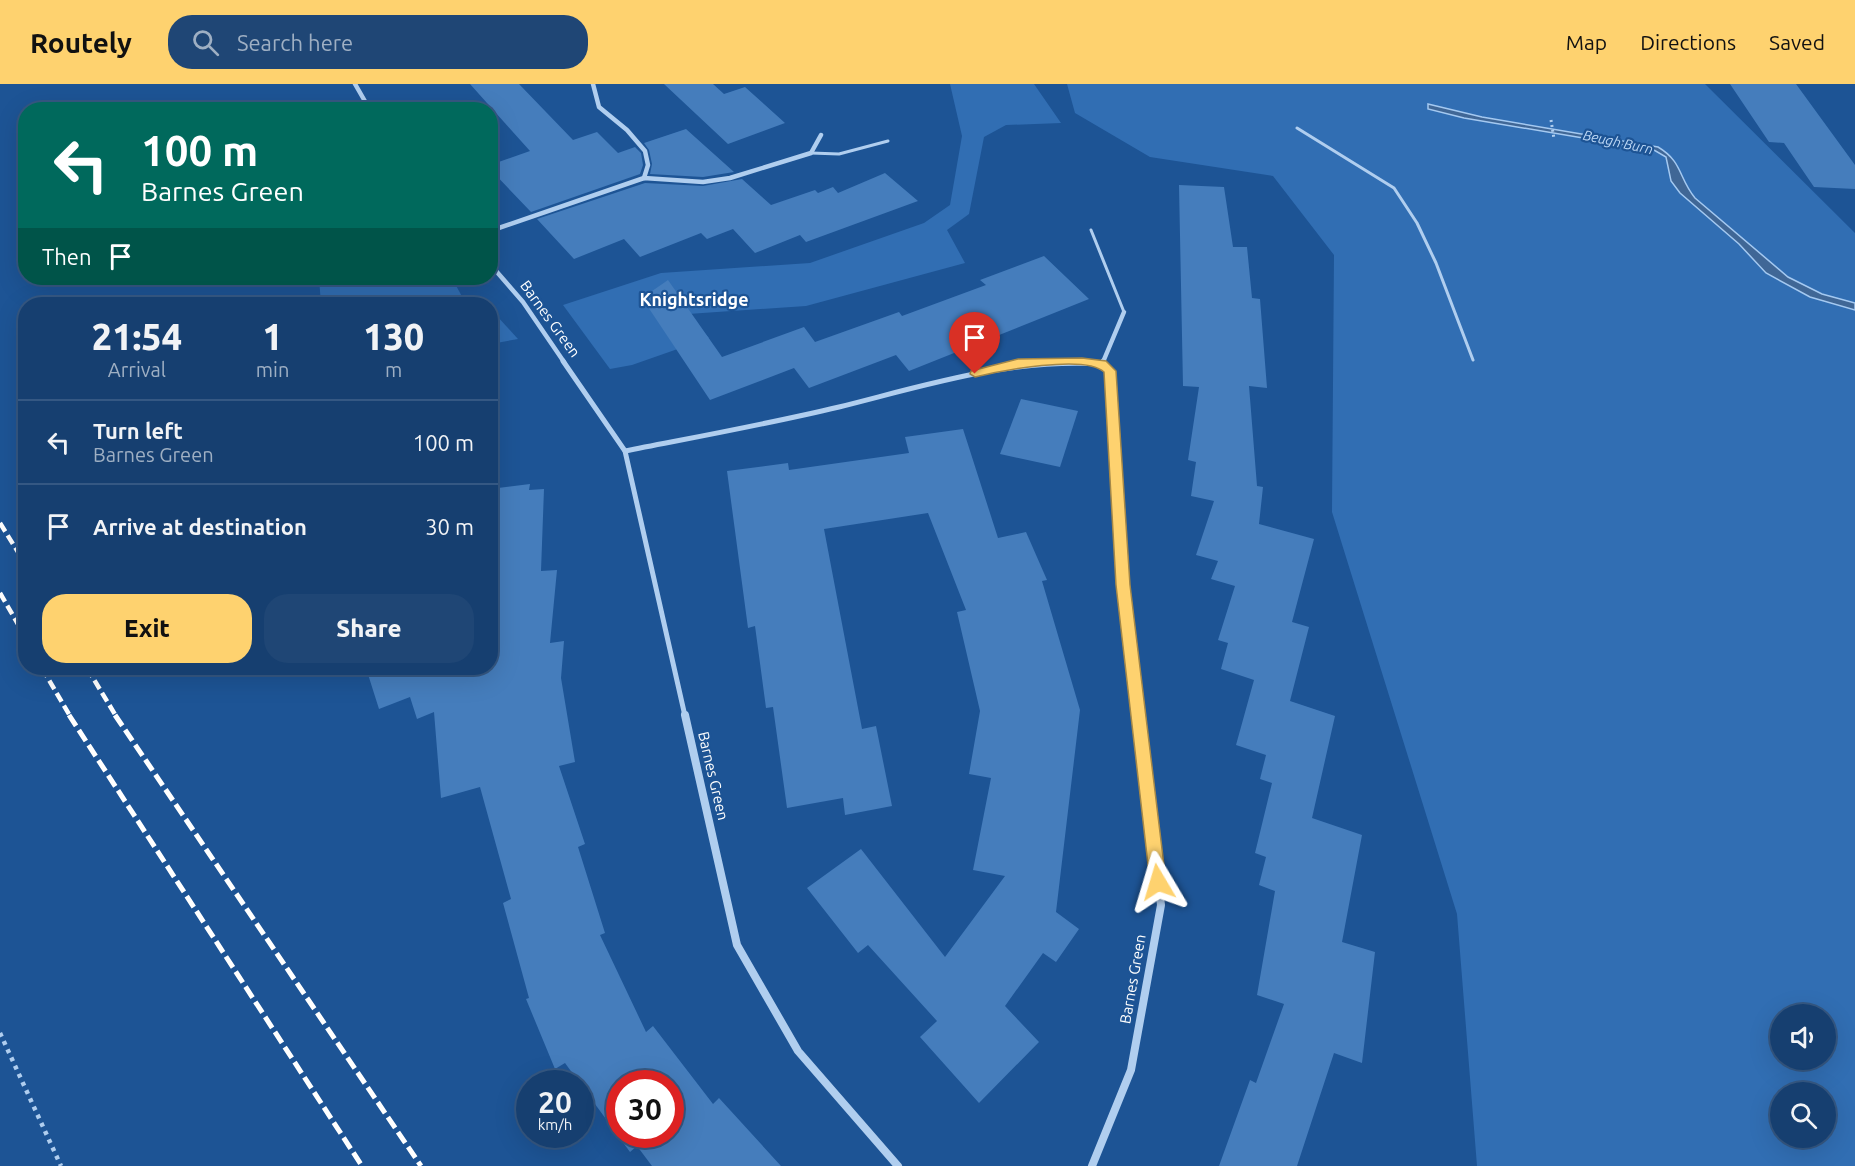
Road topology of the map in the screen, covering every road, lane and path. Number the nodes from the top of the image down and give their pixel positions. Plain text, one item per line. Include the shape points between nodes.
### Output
1 (355, 84) edge
2 (593, 84) edge
3 (365, 102) edge
4 (1551, 120) dead end
5 (1297, 128) dead end
6 (821, 135) dead end
7 (1554, 139) dead end
8 (888, 141) dead end
9 (811, 153) junction
10 (644, 178) junction
11 (498, 228) edge
12 (1091, 230) dead end
13 (498, 273) edge
14 (1124, 312) joint
15 (1473, 360) dead end
16 (1102, 364) junction
17 (625, 451) junction
18 (0, 1033) edge
19 (61, 1166) edge
20 (898, 1166) edge
21 (1092, 1166) edge

1 - 3 street
2 - 10 street via 599,107 645,151 648,165
4 - 7 path
5 - 15 lane via 1394,188 1436,263
6 - 9 street
8 - 9 lane via 839,154
9 - 10 street via 730,178 703,182
10 - 11 street
12 - 14 lane
13 - 17 street, Barnes Green via 523,302
14 - 16 street
16 - 17 street via 1018,363 783,420
16 - 21 street, Barnes Green via 1110,371 1123,585 1161,905 1131,1070
17 - 20 street, Barnes Green via 737,945 798,1051
18 - 19 path

